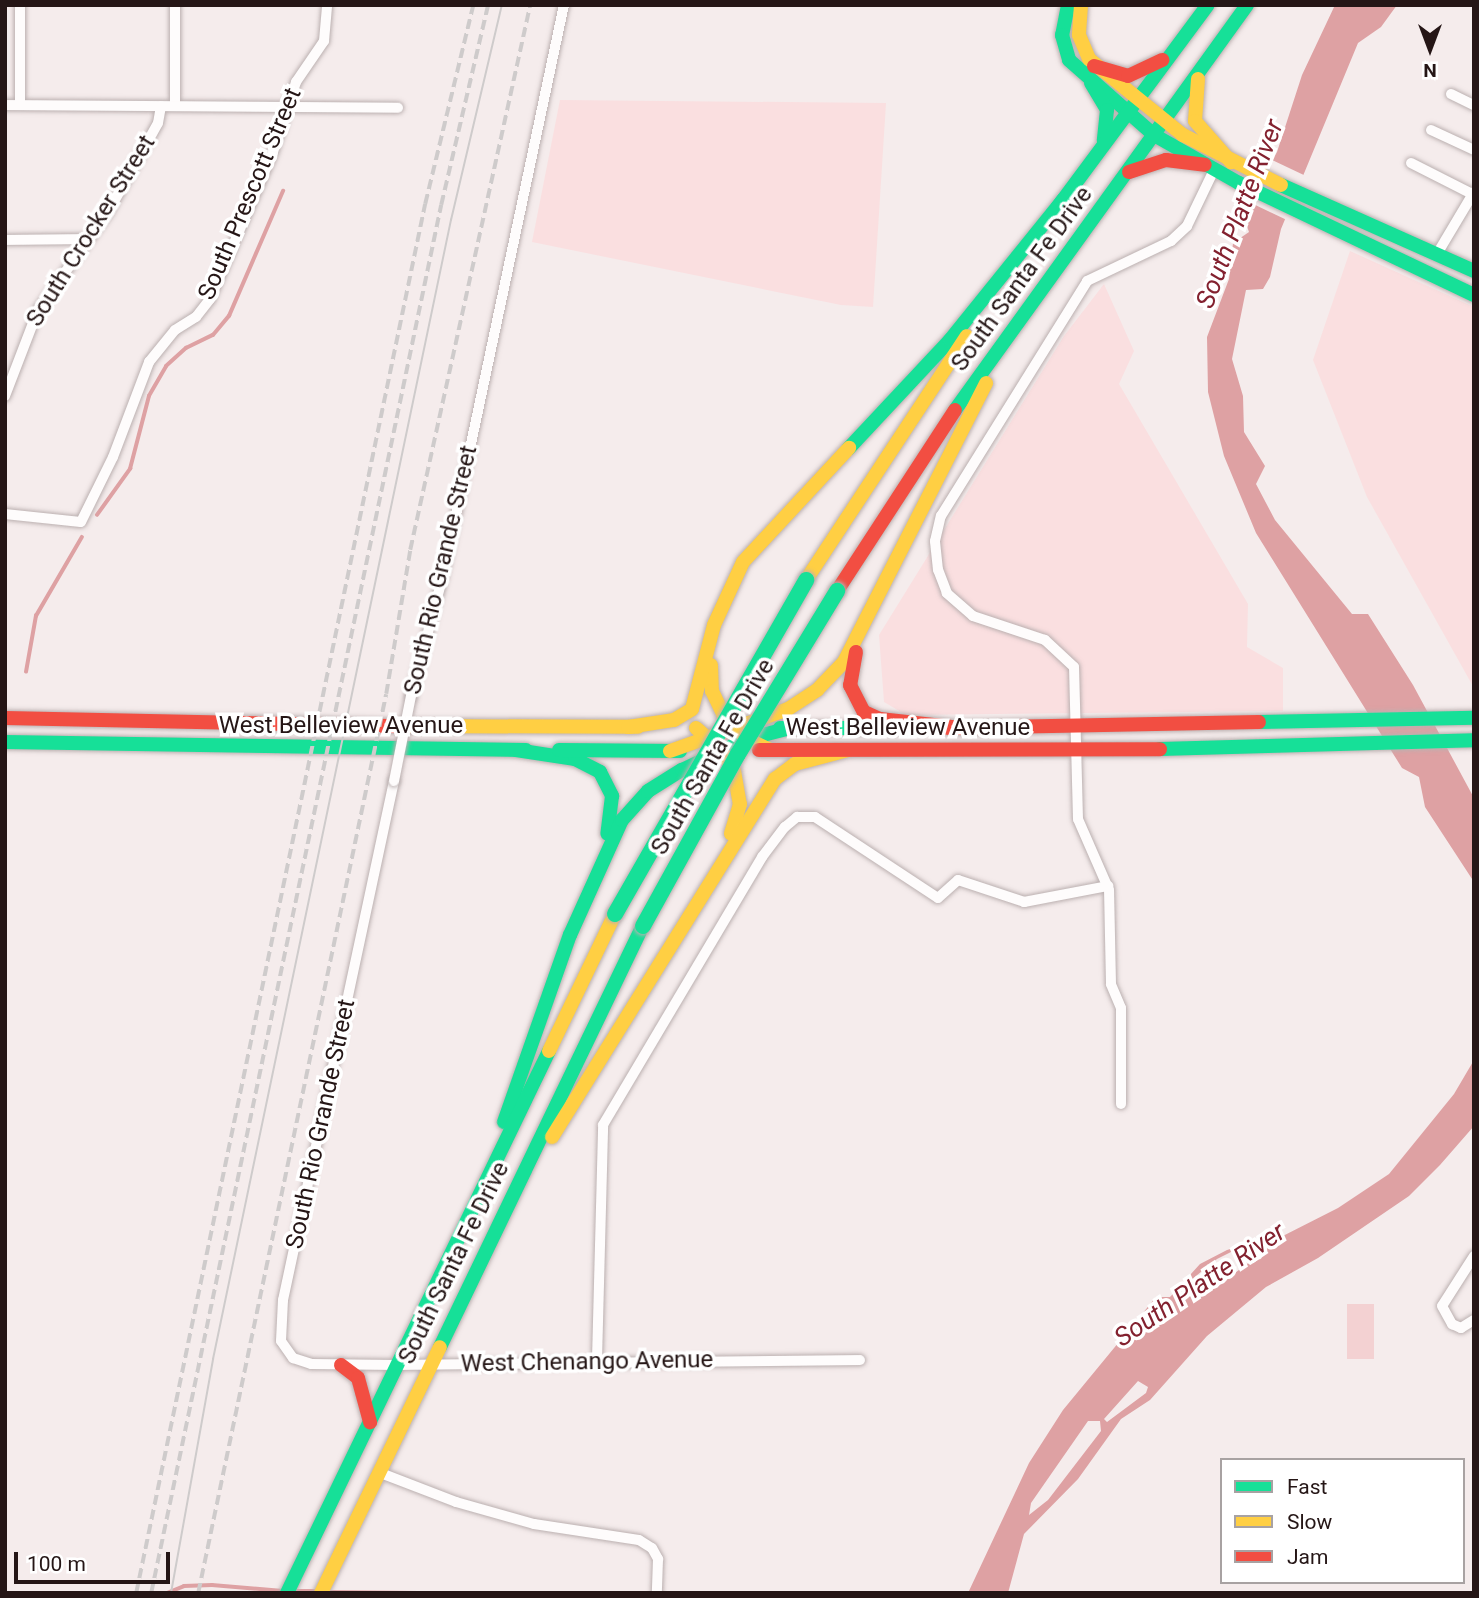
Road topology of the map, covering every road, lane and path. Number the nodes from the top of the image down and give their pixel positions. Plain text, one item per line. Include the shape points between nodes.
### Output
1 (20, 5) edge
2 (175, 5) edge
3 (327, 5) edge
4 (564, 5) edge
5 (1068, 5) edge
6 (1081, 5) edge
7 (1208, 5) edge
8 (1247, 5) edge
9 (1174, 51) junction
10 (1094, 66) junction
11 (1198, 75) junction
12 (1091, 83) junction
13 (1451, 94) dead end
14 (1137, 100) junction
15 (5, 104) edge
16 (20, 104) junction
17 (1474, 105) edge
18 (161, 106) junction
19 (175, 106) junction
20 (288, 107) junction
21 (398, 108) dead end
22 (1126, 113) junction
23 (1165, 121) junction
24 (1431, 130) dead end
25 (1154, 135) junction
26 (1102, 145) junction
27 (1474, 149) edge
28 (1230, 162) junction
29 (1410, 163) dead end
30 (1209, 167) junction
31 (1129, 172) junction
32 (1242, 176) junction
33 (1473, 193) edge
34 (1063, 200) junction
35 (86, 239) junction
36 (5, 240) edge
37 (1437, 254) junction
38 (1474, 271) edge
39 (1043, 285) junction
40 (1474, 295) edge
41 (5, 396) edge
42 (5, 514) edge
43 (757, 544) junction
44 (873, 611) junction
45 (5, 718) edge
46 (1472, 718) edge
47 (628, 727) junction
48 (696, 727) junction
49 (960, 728) junction
50 (1076, 729) junction
51 (741, 734) junction
52 (1472, 740) edge
53 (5, 742) edge
54 (716, 744) junction
55 (516, 750) junction
56 (771, 750) junction
57 (848, 750) junction
58 (1076, 751) junction
59 (603, 856) junction
60 (713, 873) junction
61 (1108, 886) junction
62 (1121, 1104) dead end
63 (467, 1218) junction
64 (490, 1244) junction
65 (1474, 1256) edge
66 (1474, 1320) edge
67 (281, 1341) joint
68 (597, 1360) junction
69 (860, 1360) dead end
70 (341, 1365) junction
71 (397, 1365) junction
72 (430, 1365) junction
73 (370, 1422) junction
74 (378, 1472) junction
75 (324, 1587) edge
76 (289, 1589) edge
77 (657, 1593) edge

1 - 16 street
2 - 19 street
3 - 20 street, South Prescott Street via 324,41 296,82
4 - 67 street, South Rio Grande Street, bridge via 283,1300
5 - 12 main road via 1062,30 1066,56
6 - 10 main road via 1080,41
7 - 9 main road, South Santa Fe Drive
8 - 11 main road, South Santa Fe Drive
9 - 10 main road via 1135,74 1115,75
9 - 14 main road, South Santa Fe Drive
10 - 14 main road
11 - 23 main road, South Santa Fe Drive
11 - 28 main road via 1195,121
12 - 22 main road
12 - 26 main road via 1107,110
13 - 17 street
14 - 22 main road, South Santa Fe Drive
14 - 23 main road
15 - 16 street
16 - 18 street
18 - 19 street
18 - 35 street, South Crocker Street via 158,123 107,214
19 - 20 street
20 - 21 street
20 - 42 street, South Prescott Street via 210,299 196,317 175,330 149,362 113,457 80,522
22 - 25 main road
22 - 26 main road, South Santa Fe Drive
23 - 25 main road, South Santa Fe Drive
23 - 28 main road
24 - 27 street
25 - 30 main road
25 - 31 main road, South Santa Fe Drive
26 - 34 main road, South Santa Fe Drive
28 - 32 main road
29 - 33 street
30 - 31 main road via 1166,160
30 - 32 main road
30 - 50 street via 1187,226 1171,241 1087,281 941,516 937,560 947,593 973,616 1045,640 1067,657 1076,678
31 - 39 main road, South Santa Fe Drive
32 - 37 main road via 1328,205
32 - 40 main road via 1320,222
33 - 37 street
34 - 43 main road via 950,340
34 - 63 main road, South Santa Fe Drive, bridge via 806,580 615,914
35 - 36 street
35 - 41 street, South Crocker Street via 38,310
37 - 38 main road
39 - 44 main road via 944,459
39 - 64 main road, South Santa Fe Drive, bridge via 908,478 732,765 643,926
43 - 47 main road via 735,575 720,608 692,709 674,720
43 - 51 main road via 730,591 710,664 715,700
44 - 49 main road via 850,672 851,692 860,708 880,719
44 - 51 main road via 844,662 817,690
45 - 47 main road, West Belleview Avenue
46 - 50 main road, West Belleview Avenue
47 - 48 main road, West Belleview Avenue
48 - 51 main road, West Belleview Avenue
48 - 54 main road
49 - 50 main road, West Belleview Avenue
49 - 51 main road, West Belleview Avenue via 790,728
50 - 58 street
51 - 54 main road
51 - 56 main road
52 - 58 main road, West Belleview Avenue
53 - 55 main road, West Belleview Avenue
54 - 55 main road, West Belleview Avenue via 670,751
54 - 56 main road, West Belleview Avenue
54 - 59 main road via 648,791 622,820
54 - 60 main road via 734,771 740,804 737,822
55 - 59 main road via 584,762 604,776 612,805
56 - 57 main road, West Belleview Avenue
57 - 58 main road, West Belleview Avenue
57 - 60 main road via 796,764 780,774
58 - 61 street via 1078,819
59 - 63 main road
60 - 64 main road
61 - 62 street via 1111,984 1121,1008
61 - 68 street via 1024,902 958,880 939,898 815,817 797,817 785,827 762,857 603,1125
63 - 71 main road, South Santa Fe Drive
64 - 72 main road, South Santa Fe Drive
65 - 66 street via 1442,1306 1452,1324 1461,1328
67 - 70 street, West Chenango Avenue via 293,1358
68 - 69 street, West Chenango Avenue
68 - 72 street, West Chenango Avenue
70 - 71 street, West Chenango Avenue
70 - 73 main road via 362,1385
71 - 72 street, West Chenango Avenue
71 - 73 main road, South Santa Fe Drive
72 - 74 main road, South Santa Fe Drive
73 - 76 main road, South Santa Fe Drive
74 - 75 main road, South Santa Fe Drive
74 - 77 street via 456,1502 534,1524 639,1540 652,1548 658,1559

